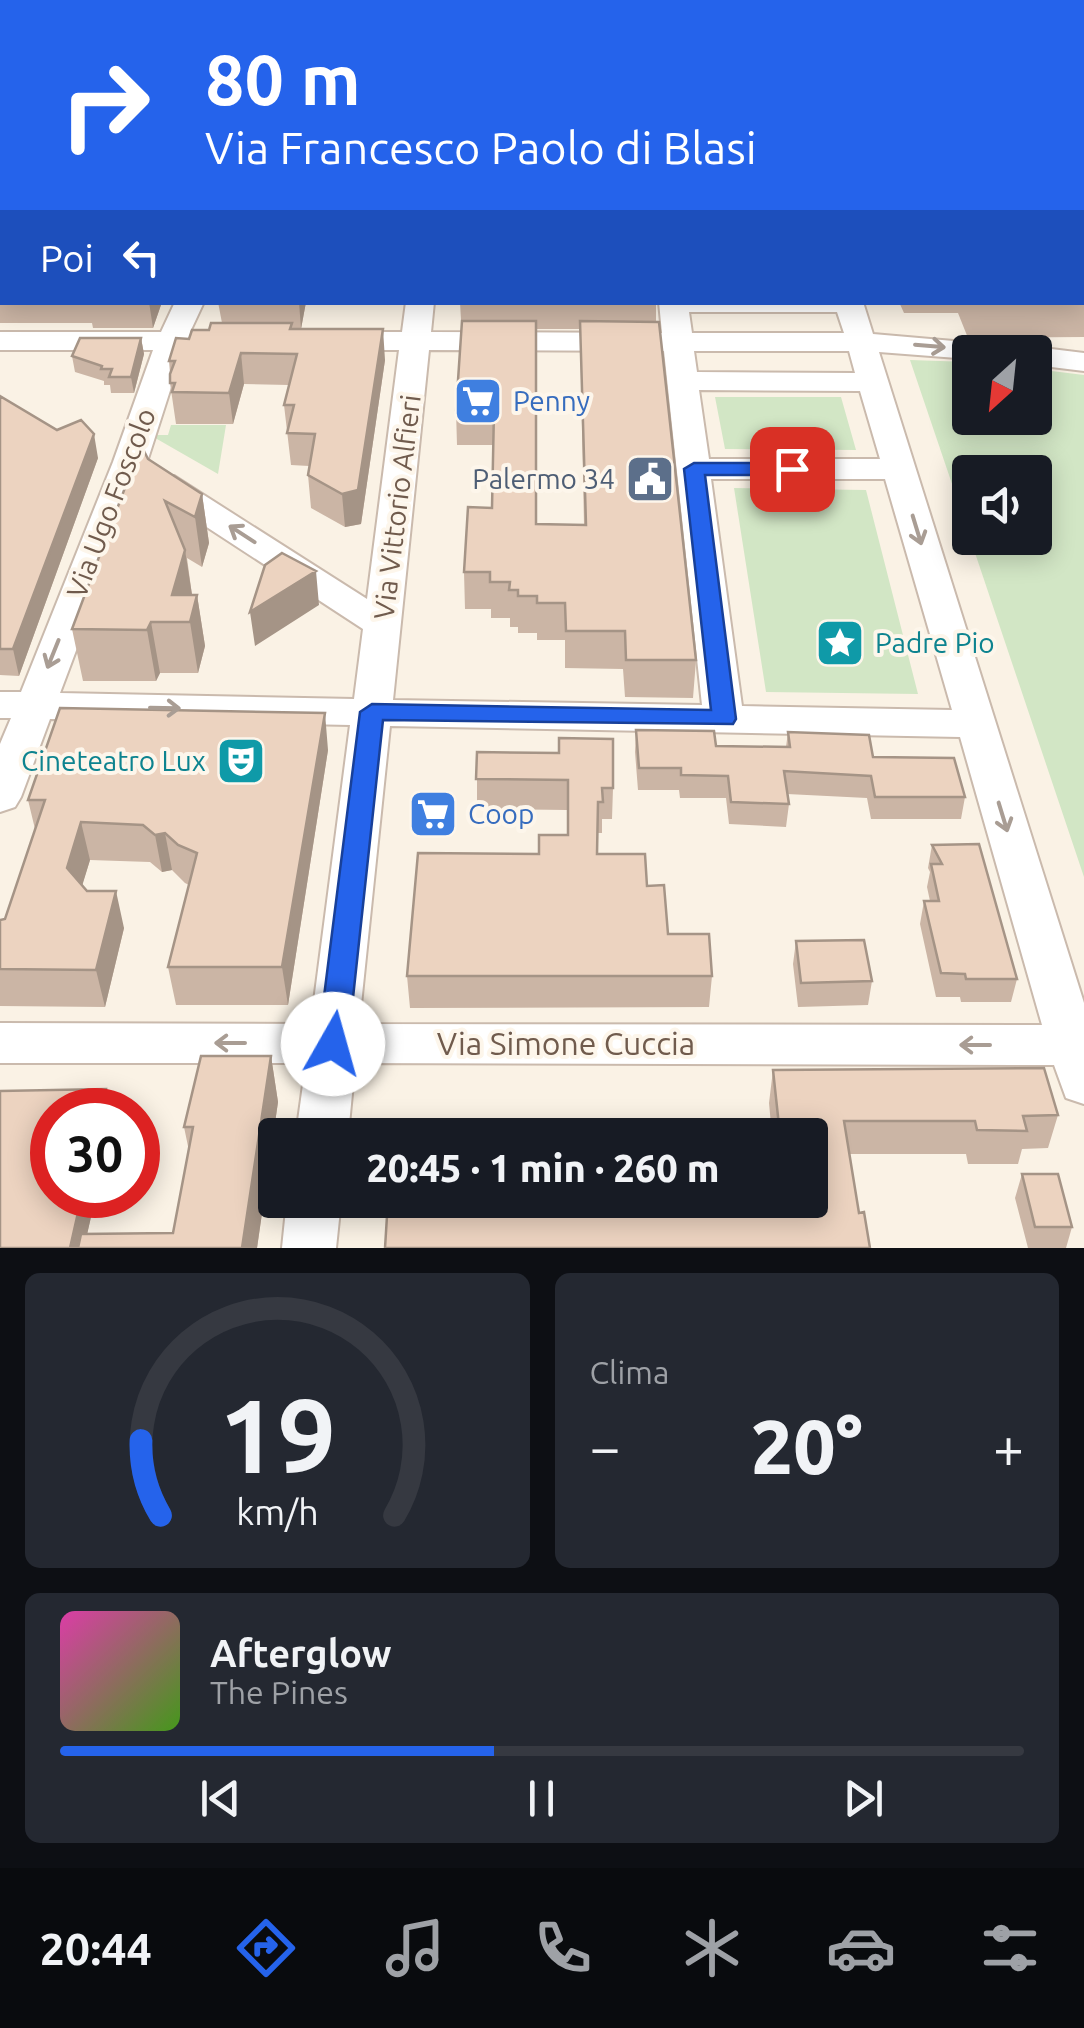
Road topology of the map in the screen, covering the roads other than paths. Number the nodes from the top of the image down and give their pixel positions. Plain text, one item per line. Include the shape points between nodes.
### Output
1 (188, 305) edge
2 (420, 305) edge
3 (673, 305) edge
4 (850, 305) edge
5 (0, 340) edge
6 (170, 340) junction
7 (265, 340) edge
8 (303, 340) edge
9 (416, 340) junction
10 (678, 341) junction
11 (860, 342) junction
12 (952, 349) edge
13 (1052, 358) edge
14 (1084, 362) edge
15 (683, 381) junction
16 (872, 382) junction
17 (130, 462) junction
18 (694, 469) junction
19 (899, 469) junction
20 (382, 626) junction
21 (16, 705) edge
22 (372, 712) junction
23 (724, 719) junction
24 (975, 724) junction
25 (0, 797) edge
26 (0, 1042) edge
27 (333, 1044) junction
28 (1080, 1057) edge
29 (324, 1118) edge
30 (312, 1218) edge
31 (308, 1248) edge

1 - 6 street, Via Ugo Foscolo
2 - 9 street, Via Vittorio Alfieri
3 - 10 street
4 - 11 street
5 - 6 street
6 - 7 street
6 - 17 street, Via Ugo Foscolo
8 - 9 street
9 - 10 street
9 - 20 street, Via Vittorio Alfieri
10 - 11 street
10 - 15 street
11 -> 12 street
11 - 16 street
13 - 14 street
15 - 16 street
15 - 18 street
16 - 19 street
20 -> 17 street
17 -> 21 street, Via Ugo Foscolo
18 - 19 street
18 - 23 street
19 -> 24 street
20 - 22 street, Via Vittorio Alfieri
21 -> 22 street
21 - 25 street, Via Ugo Foscolo
22 - 23 street
22 - 27 street, Via Vittorio Alfieri
23 - 24 street
24 -> 28 street
27 -> 26 street, Via Simone Cuccia
28 -> 27 street, Via Simone Cuccia
27 - 29 street, Via Vittorio Alfieri
30 - 31 street

